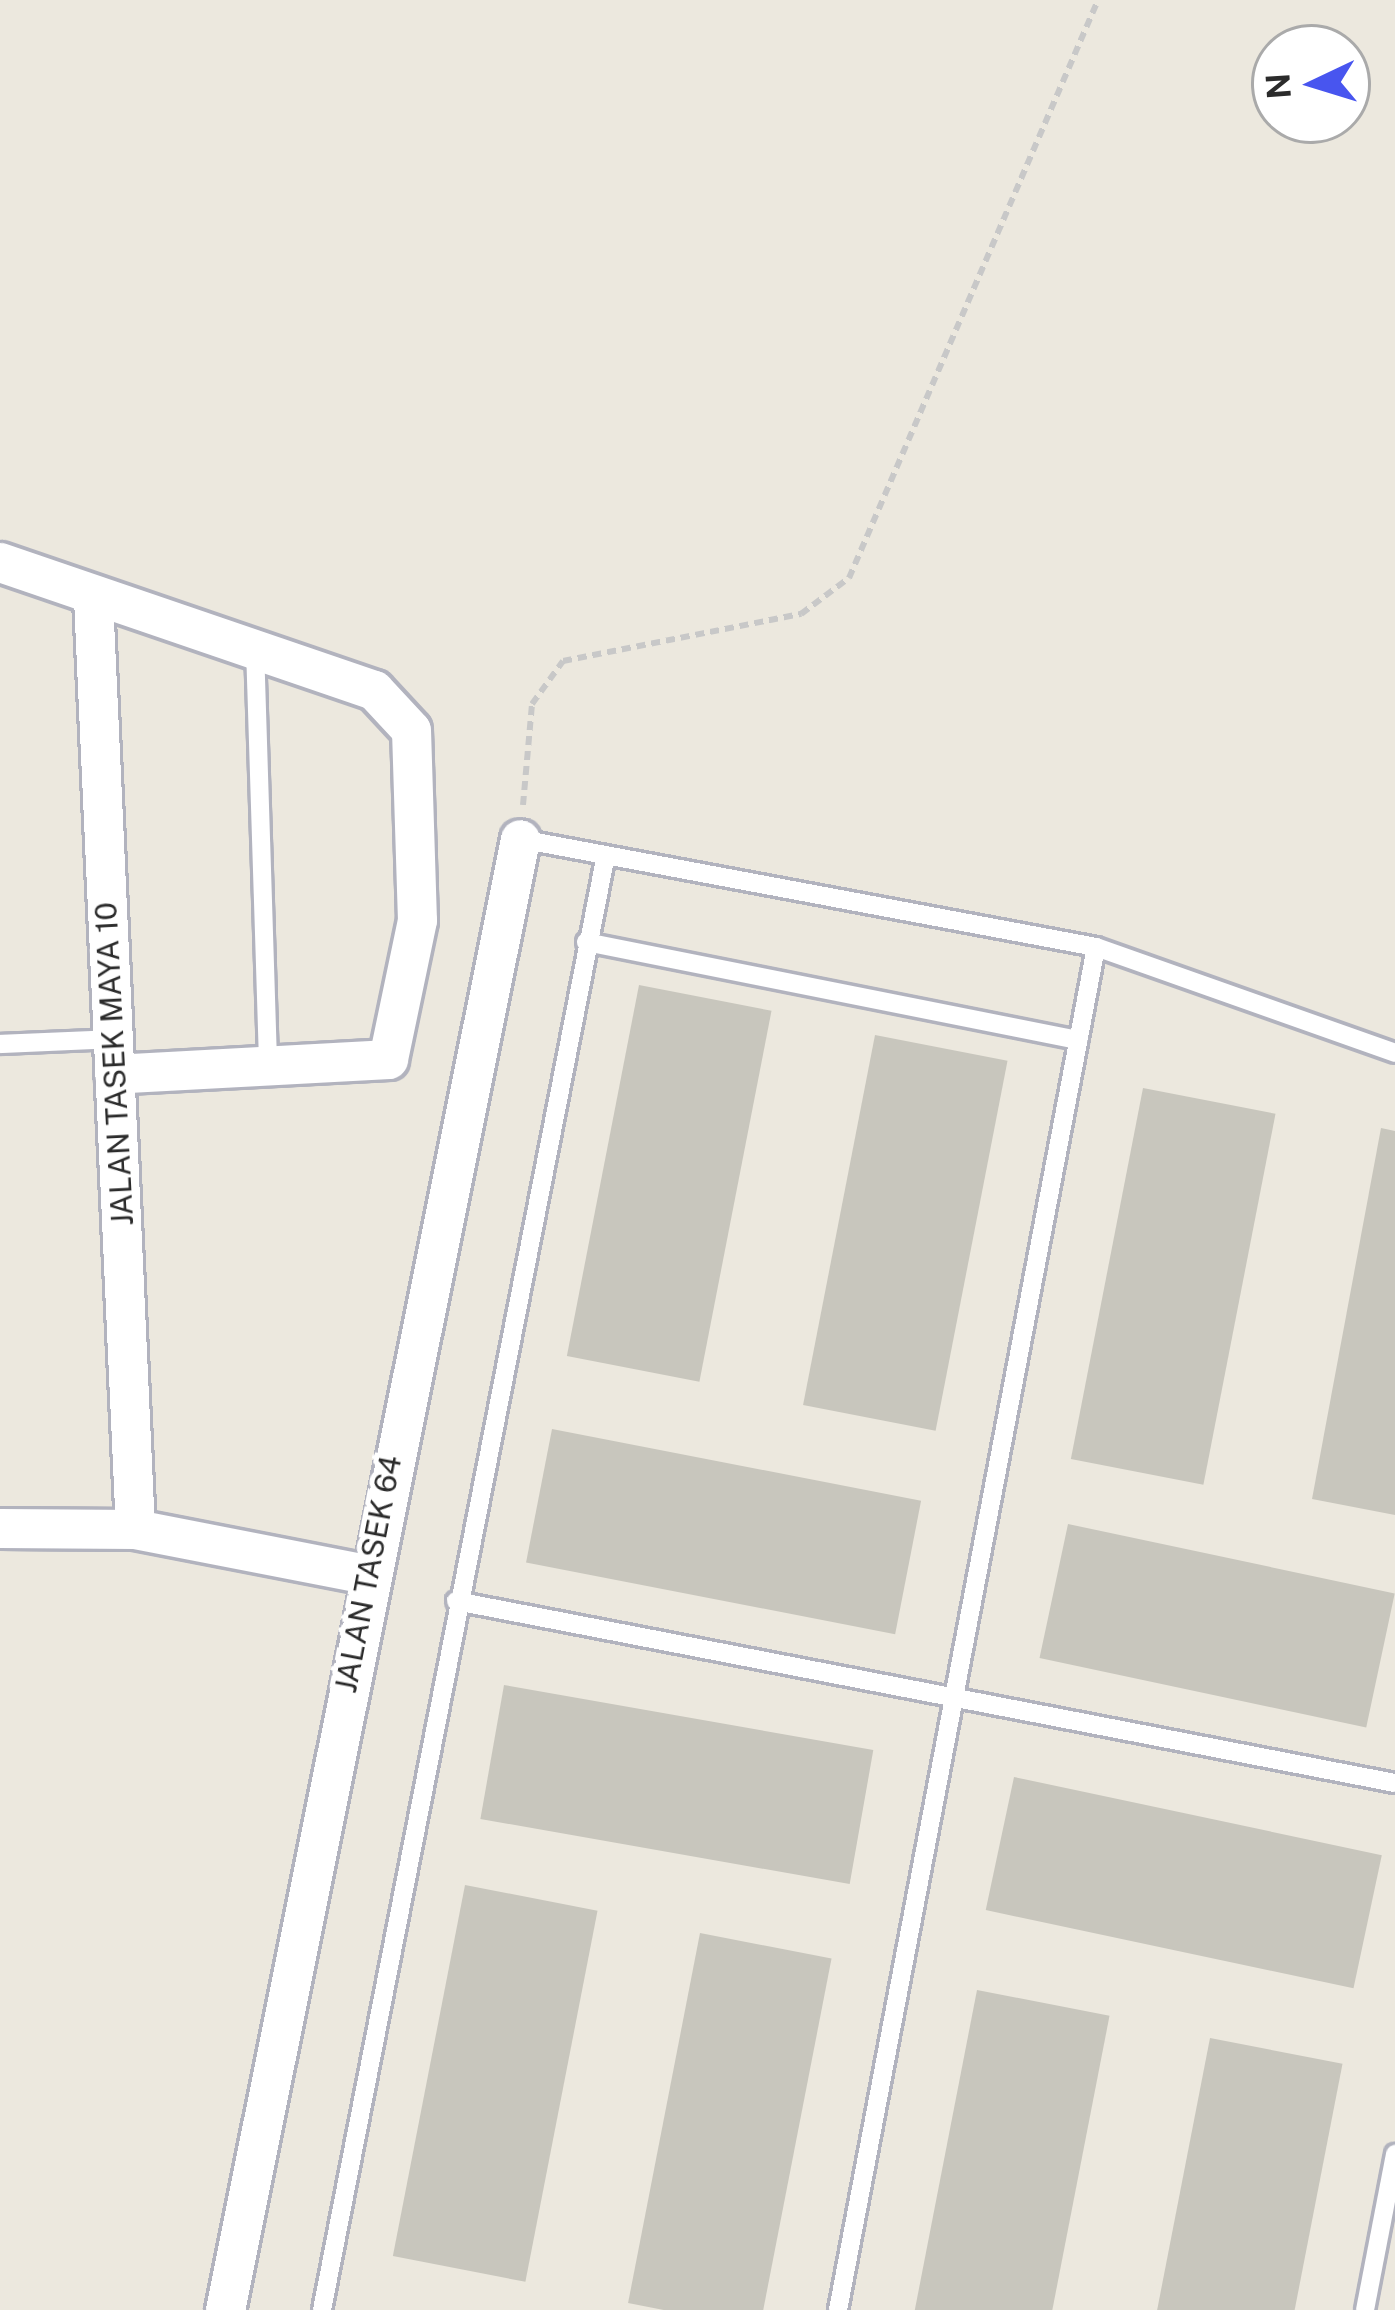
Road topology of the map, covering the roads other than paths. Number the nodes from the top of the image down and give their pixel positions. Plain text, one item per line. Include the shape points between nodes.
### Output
1 (0, 562) edge
2 (93, 598) junction
3 (255, 646) junction
4 (520, 839) joint
5 (606, 855) junction
6 (586, 942) junction
7 (1096, 946) junction
8 (1078, 1040) junction
9 (0, 1044) edge
10 (1395, 1053) edge
11 (113, 1056) junction
12 (268, 1068) junction
13 (0, 1528) edge
14 (135, 1529) junction
15 (367, 1574) junction
16 (456, 1601) junction
17 (953, 1697) junction
18 (1395, 1783) edge
19 (1395, 2154) edge
20 (225, 2310) edge
21 (322, 2310) edge
22 (838, 2310) edge
23 (1366, 2310) edge

1 - 2 street
2 - 3 street
2 - 11 street, JALAN TASEK MAYA 10
3 - 12 lane
3 - 12 street via 388,699 411,730 417,920 388,1059
4 - 5 lane
4 - 15 street, JALAN TASEK 64
5 - 6 lane
5 - 7 lane
6 - 8 lane
6 - 16 lane
7 - 8 lane
7 - 10 lane
8 - 17 lane
9 - 11 lane
11 - 12 street
11 - 14 street, JALAN TASEK MAYA 10
13 - 14 street
14 - 15 street
15 - 20 street, JALAN TASEK 64
16 - 17 lane
16 - 21 lane
17 - 18 lane
17 - 22 lane
19 - 23 lane

